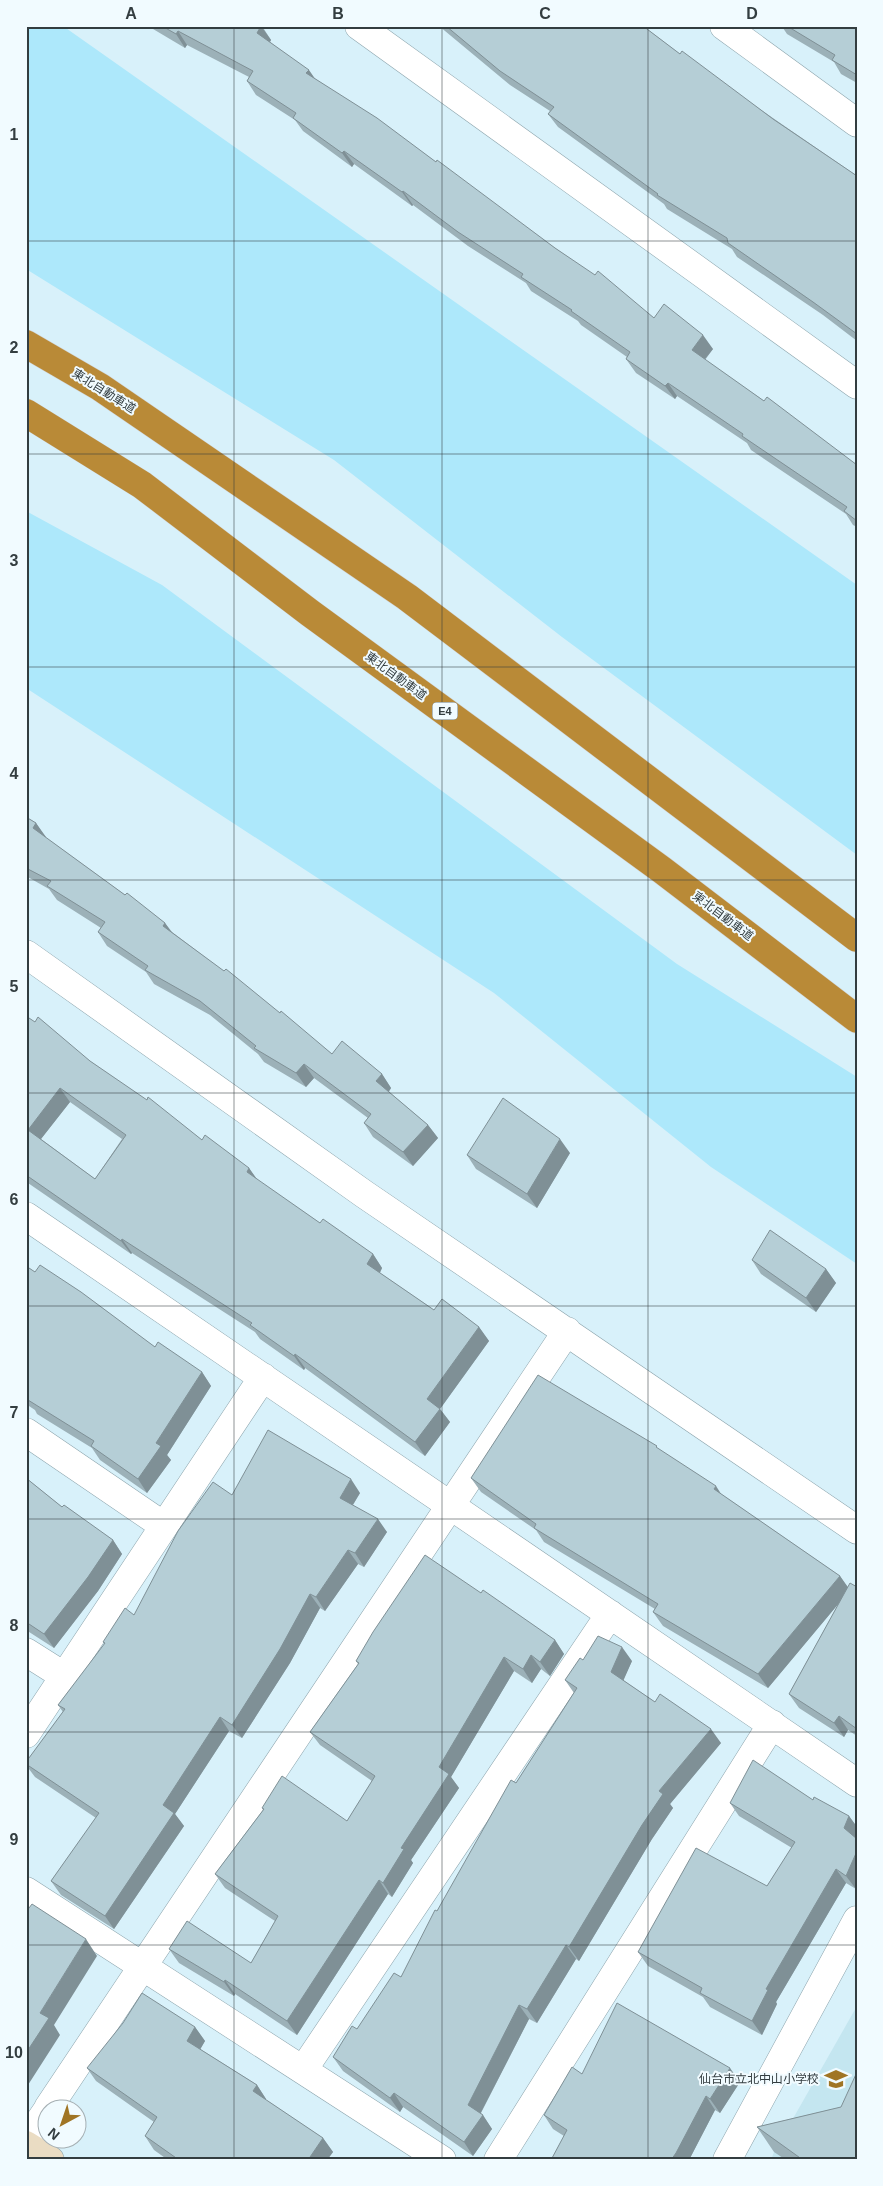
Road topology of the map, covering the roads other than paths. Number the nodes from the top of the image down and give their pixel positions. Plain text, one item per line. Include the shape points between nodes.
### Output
1 (359, 26) edge
2 (724, 26) edge
3 (857, 123) edge
4 (26, 344) edge
5 (857, 385) edge
6 (26, 413) edge
7 (857, 938) edge
8 (26, 954) edge
9 (857, 1019) edge
10 (26, 1216) edge
11 (567, 1331) junction
12 (263, 1376) junction
13 (26, 1432) edge
14 (451, 1505) junction
15 (164, 1526) junction
16 (857, 1530) edge
17 (610, 1614) junction
18 (26, 1652) edge
19 (64, 1676) junction
20 (772, 1724) junction
21 (26, 1734) edge
22 (857, 1783) edge
23 (26, 1891) edge
24 (857, 1920) edge
25 (143, 1966) junction
26 (303, 2070) junction
27 (55, 2098) edge
28 (38, 2124) edge
29 (26, 2143) edge
30 (50, 2160) edge
31 (442, 2160) edge
32 (498, 2160) edge
33 (727, 2160) edge

1 - 5 street
2 - 3 street
4 - 7 highway, 東北自動車道 via 100,387 407,597
6 - 9 highway, 東北自動車道 / E4 via 142,484 310,613 662,870
8 - 11 street via 364,1194
10 - 12 street
11 - 14 street
11 - 16 street
12 - 14 street
12 - 15 street
13 - 15 street
14 - 17 street
14 - 25 street
15 - 19 street
17 - 20 street
17 - 26 street
18 - 19 street
19 - 21 street
20 - 22 street
20 - 32 street
23 - 25 street
24 - 33 street
25 - 26 street
25 - 27 street
26 - 31 street
28 - 29 street
29 - 30 street

